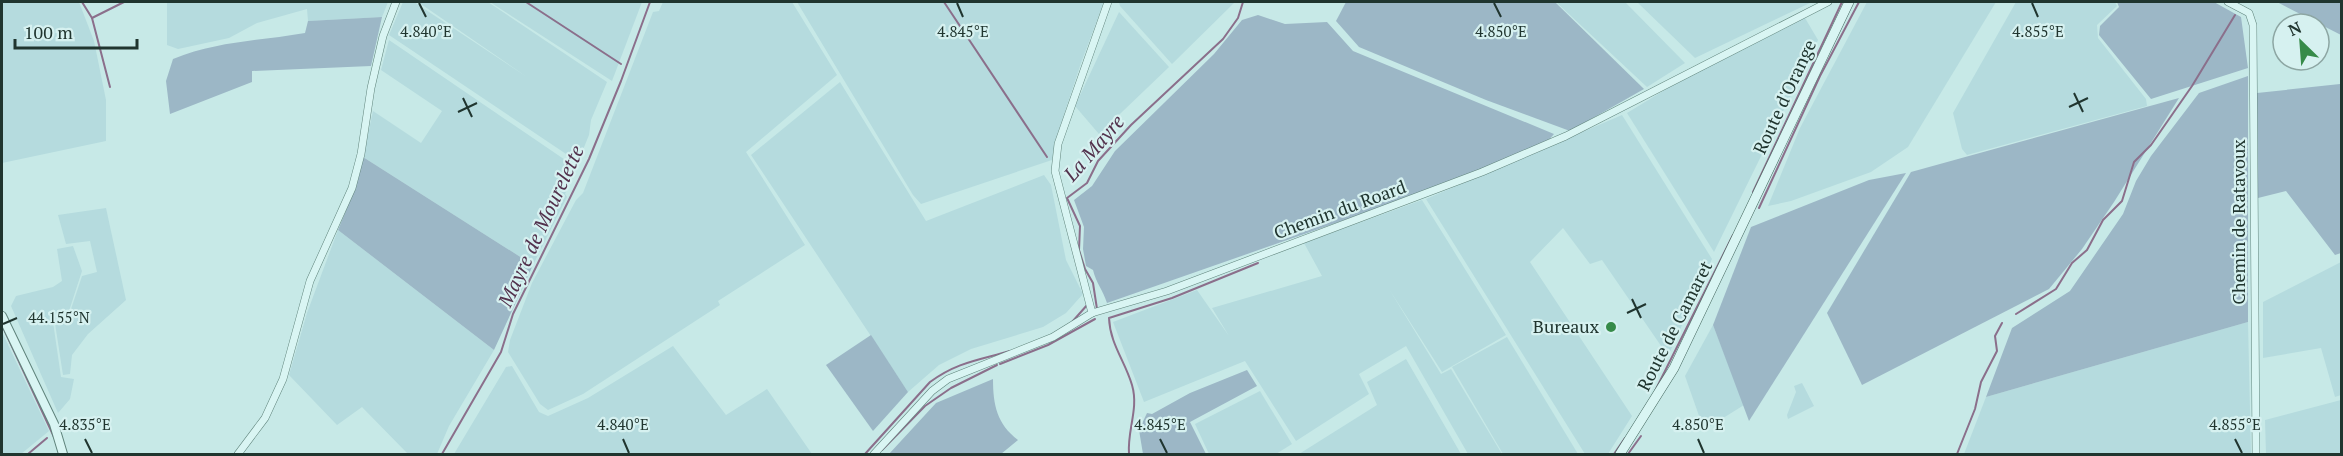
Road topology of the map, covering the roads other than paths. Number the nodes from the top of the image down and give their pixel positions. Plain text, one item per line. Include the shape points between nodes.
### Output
1 (396, 2) edge
2 (1108, 2) edge
3 (1828, 2) edge
4 (1849, 2) edge
5 (2228, 2) edge
6 (1751, 208) joint
7 (1092, 313) junction
8 (2, 316) edge
9 (63, 454) edge
10 (238, 454) edge
11 (874, 454) edge
12 (1620, 454) edge
13 (2256, 454) edge

1 - 10 street via 383,36 352,188 310,281 283,379 265,418
2 - 7 street via 1058,144 1055,171
3 - 7 street, Chemin du Roard via 1566,136 1482,172 1167,291
4 - 6 main road, Route d'Orange
5 - 13 street, Chemin de Ratavoux via 2249,14 2253,25
6 - 12 main road, Route de Camaret via 1674,368
7 - 11 street, Chemin du Roard via 1053,337 948,379
8 - 9 street via 54,424

